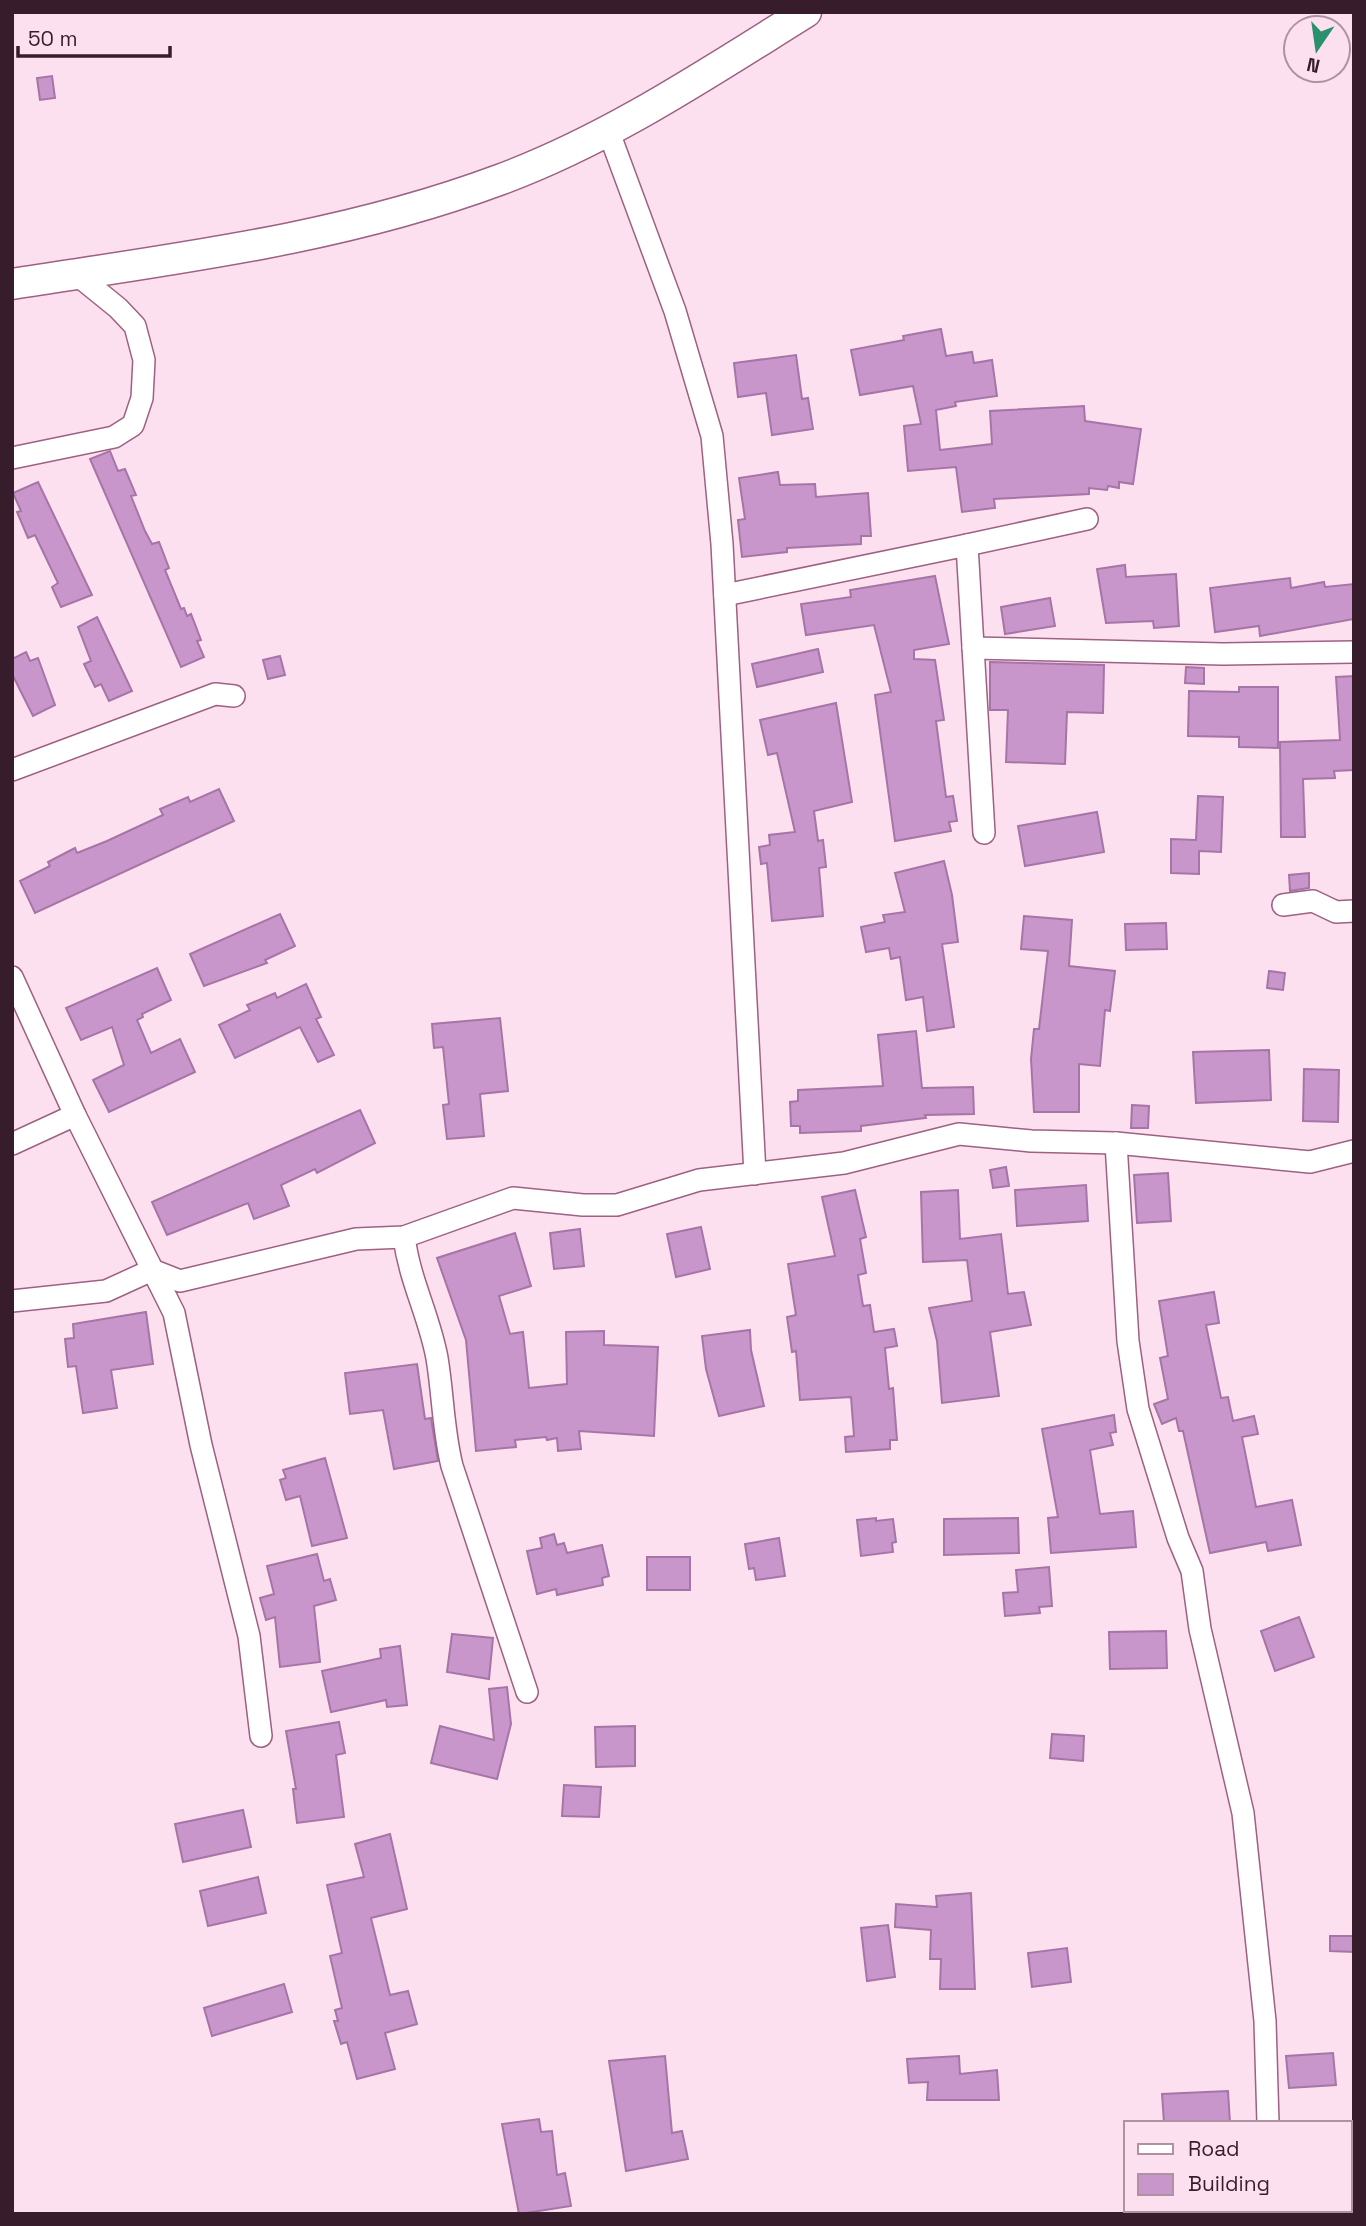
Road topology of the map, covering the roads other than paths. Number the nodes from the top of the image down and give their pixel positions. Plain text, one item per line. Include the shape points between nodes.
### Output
1 (806, 12) edge
2 (608, 130) junction
3 (76, 274) junction
4 (12, 284) edge
5 (12, 458) edge
6 (1087, 519) dead end
7 (967, 545) junction
8 (725, 595) junction
9 (973, 648) junction
10 (1354, 652) edge
11 (234, 696) dead end
12 (12, 770) edge
13 (984, 833) dead end
14 (1283, 905) dead end
15 (1354, 911) edge
16 (12, 977) edge
17 (75, 1115) junction
18 (1116, 1143) junction
19 (12, 1144) edge
20 (1353, 1155) edge
21 (755, 1174) junction
22 (404, 1237) junction
23 (152, 1270) junction
24 (12, 1301) edge
25 (527, 1692) dead end
26 (261, 1736) dead end
27 (1268, 2121) edge

1 - 2 main road
2 - 3 main road via 501,180 406,212 303,238
2 - 8 street via 675,311 712,436
3 - 4 main road
3 - 5 street via 135,326 144,360 142,398 133,425 114,436
6 - 7 street
7 - 8 street
7 - 9 street
8 - 21 street
9 - 10 street
9 - 13 street
11 - 12 street via 215,694
14 - 15 street via 1313,901 1336,912
16 - 17 street
17 - 19 street
17 - 23 street
18 - 20 street via 1310,1162
18 - 21 street via 959,1134 844,1163
18 - 27 street via 1128,1341 1139,1409 1192,1571 1199,1629 1243,1813 1265,2021
21 - 22 street via 699,1180 617,1205 513,1198
22 - 23 street via 356,1239 180,1281
22 - 25 street via 408,1271 437,1358 452,1466
23 - 24 street via 106,1291
23 - 26 street via 174,1313 201,1446 249,1636

